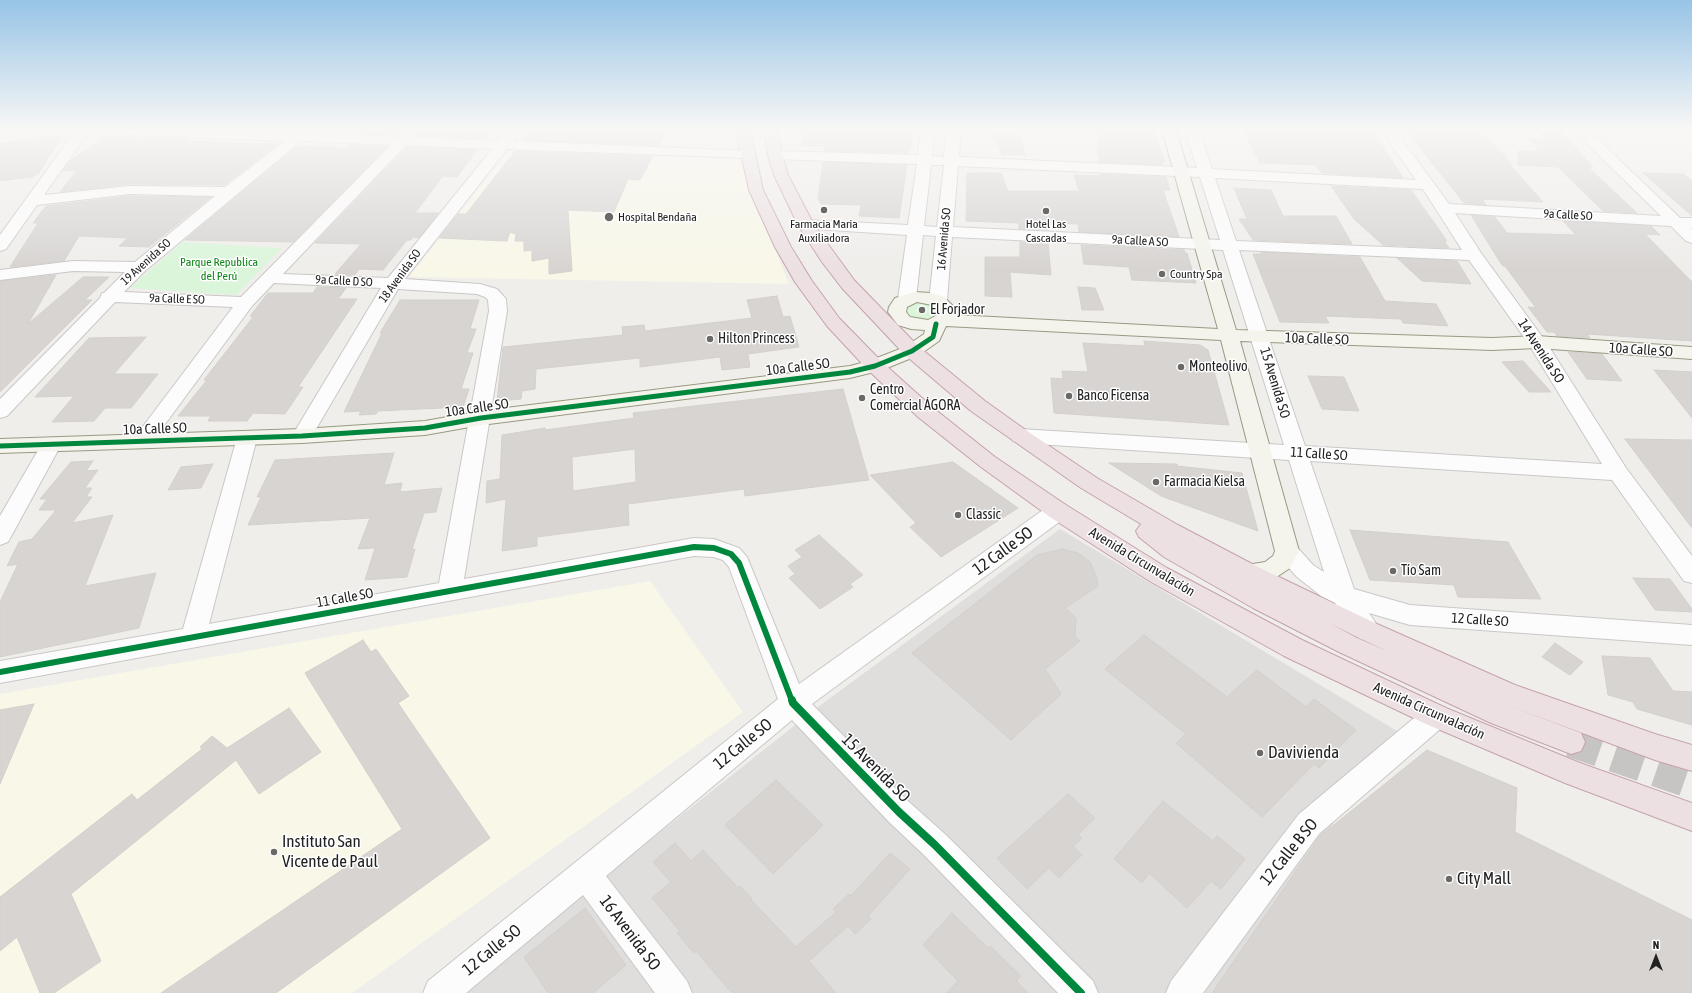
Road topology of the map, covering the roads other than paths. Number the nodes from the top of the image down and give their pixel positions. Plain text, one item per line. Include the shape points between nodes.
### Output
1 (50, 176) edge
2 (249, 176) edge
3 (368, 176) edge
4 (477, 176) edge
5 (753, 176) edge
6 (783, 176) edge
7 (923, 176) edge
8 (950, 176) edge
9 (1182, 176) edge
10 (1207, 176) edge
11 (1268, 176) edge
12 (1422, 176) edge
13 (1628, 176) edge
14 (1428, 185) junction
15 (229, 192) junction
16 (33, 201) junction
17 (1444, 208) junction
18 (1674, 221) junction
19 (1692, 222) edge
20 (806, 225) junction
21 (916, 230) junction
22 (945, 231) junction
23 (1692, 238) edge
24 (2, 240) edge
25 (1201, 244) junction
26 (1229, 246) junction
27 (1474, 254) junction
28 (139, 267) junction
29 (0, 275) edge
30 (268, 278) junction
31 (392, 284) junction
32 (108, 297) junction
33 (907, 299) junction
34 (938, 301) junction
35 (246, 302) junction
36 (890, 319) junction
37 (939, 322) junction
38 (1229, 336) junction
39 (1260, 337) junction
40 (1537, 342) junction
41 (912, 351) junction
42 (1692, 354) edge
43 (875, 366) junction
44 (0, 411) edge
45 (481, 418) junction
46 (302, 436) junction
47 (1020, 436) junction
48 (248, 438) junction
49 (142, 441) junction
50 (51, 445) junction
51 (0, 446) edge
52 (1260, 450) junction
53 (1297, 453) junction
54 (1618, 472) junction
55 (1089, 483) junction
56 (1058, 511) junction
57 (0, 536) edge
58 (694, 547) joint
59 (1287, 551) junction
60 (1248, 574) junction
61 (1692, 574) edge
62 (450, 591) junction
63 (1344, 596) junction
64 (1368, 631) junction
65 (1692, 635) edge
66 (193, 637) junction
67 (0, 672) edge
68 (793, 703) junction
69 (1436, 716) junction
70 (1571, 742) tunnel mouth
71 (1692, 758) edge
72 (1692, 817) edge
73 (585, 873) junction
74 (440, 993) edge
75 (675, 993) edge
76 (1081, 993) edge
77 (1183, 993) edge

1 - 16 street
2 - 15 street, 19 Avenida SO
3 - 30 street
4 - 31 street, 18 Avenida SO
5 - 43 highway, Avenida Circunvalación via 756,190 783,247 804,282 833,322
6 - 20 highway
7 - 21 street, 16 Avenida SO
8 - 22 street, 16 Avenida SO
9 - 25 street
10 - 26 street, 15 Avenida SO
11 - 14 street
12 - 14 street, 14 Avenida SO
13 - 18 street
14 - 17 street, 14 Avenida SO
15 - 16 street via 130,190
15 - 28 street, 19 Avenida SO
16 - 24 street
17 - 18 street, 9a Calle SO
17 - 27 street, 14 Avenida SO
18 - 19 street, 9a Calle SO
18 - 23 street
20 - 21 street, 9a Calle A SO
20 - 36 highway via 848,284
21 - 22 street, 9a Calle A SO
21 - 33 street, 16 Avenida SO
22 - 25 street, 9a Calle A SO
22 - 34 street, 16 Avenida SO
25 - 26 street, 9a Calle A SO
25 - 38 street
26 - 27 street, 9a Calle A SO
26 - 39 street, 15 Avenida SO
27 - 40 street, 14 Avenida SO
28 - 29 street via 74,266
28 - 32 street, 19 Avenida SO
30 - 31 street, 9a Calle D SO
30 - 35 street
31 - 45 street, 9a Calle D SO via 480,289 491,293 497,299 498,311
31 - 46 street, 18 Avenida SO
32 - 35 street, 9a Calle E SO
32 - 44 street, 19 Avenida SO
33 - 34 street via 923,297
33 - 36 street
34 - 37 street via 948,312
35 - 49 street
36 - 37 street via 928,326
36 - 41 highway
37 - 38 street, 10a Calle SO
37 - 41 street, 10a Calle SO via 933,337
38 - 39 street, 10a Calle SO
38 - 52 street
39 - 40 street, 10a Calle SO via 1492,344
39 - 53 street, 15 Avenida SO
40 - 42 street, 10a Calle SO
40 - 54 street, 14 Avenida SO
41 - 43 street, 10a Calle SO
41 - 47 highway via 978,406
43 - 45 street, 10a Calle SO via 850,372
43 - 56 highway, Avenida Circunvalación via 925,412 988,462
45 - 46 street, 10a Calle SO via 425,428
45 - 62 street
46 - 48 street, 10a Calle SO
47 - 52 street, 11 Calle SO
47 - 55 highway
48 - 49 street, 10a Calle SO
48 - 66 street
49 - 50 street, 10a Calle SO
50 - 51 street, 10a Calle SO
50 - 57 street
52 - 53 street, 11 Calle SO
52 - 59 street
53 - 54 street, 11 Calle SO
53 - 63 street, 15 Avenida SO
54 - 61 street, 14 Avenida SO
55 - 60 highway
55 - 70 highway via 1172,550 1262,601 1348,645 1501,715
56 - 68 street, 12 Calle SO
56 - 69 highway, Avenida Circunvalación via 1159,575 1287,644
58 - 62 street, 11 Calle SO
58 - 68 street, 15 Avenida SO via 714,548 731,554 739,563
59 - 60 street via 1282,562 1270,570
59 - 63 street, 12 Calle SO via 1316,580
60 - 64 highway
62 - 66 street, 11 Calle SO
63 - 64 street, 15 Avenida SO
63 - 65 street, 12 Calle SO via 1410,615
64 - 71 highway via 1506,693
66 - 67 street, 11 Calle SO
68 - 73 street, 12 Calle SO
68 - 76 street, 15 Avenida SO
69 - 72 highway, Avenida Circunvalación via 1575,774
69 - 77 street, 12 Calle B SO via 1308,824
73 - 74 street, 12 Calle SO
73 - 75 street, 16 Avenida SO

